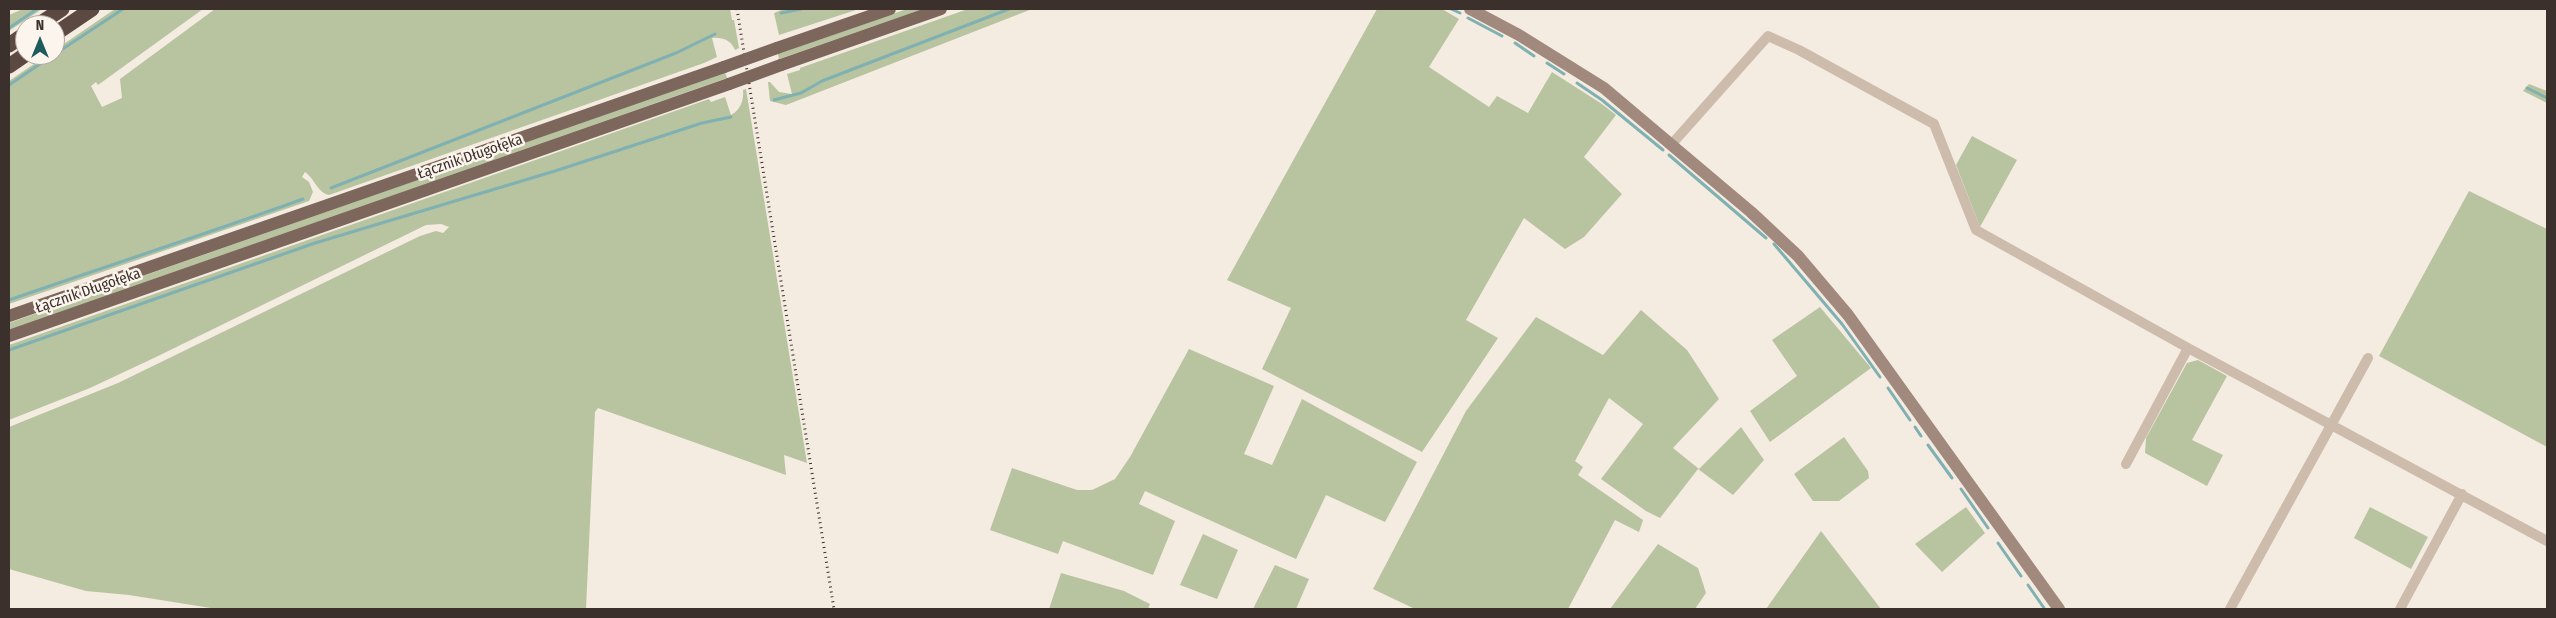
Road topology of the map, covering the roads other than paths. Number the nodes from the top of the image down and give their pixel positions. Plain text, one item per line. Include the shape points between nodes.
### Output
1 (92, 9) edge
2 (890, 9) edge
3 (941, 9) edge
4 (1470, 9) edge
5 (65, 27) edge
6 (1671, 145) junction
7 (9, 316) edge
8 (9, 336) edge
9 (2188, 348) junction
10 (2368, 358) dead end
11 (2331, 425) junction
12 (2126, 464) dead end
13 (2462, 494) junction
14 (2547, 541) edge
15 (2060, 609) edge
16 (2230, 609) edge
17 (2400, 609) edge

1 - 5 highway
2 - 7 main road, Łącznik Długołęka, bridge
3 - 8 main road, Łącznik Długołęka, bridge
4 - 6 street via 1604,88
6 - 9 street via 1768,36 1934,124 1976,230
6 - 15 street via 1792,251 1848,315
9 - 11 street
9 - 12 street
10 - 11 street
11 - 13 street
11 - 16 street
13 - 14 street
13 - 17 street

